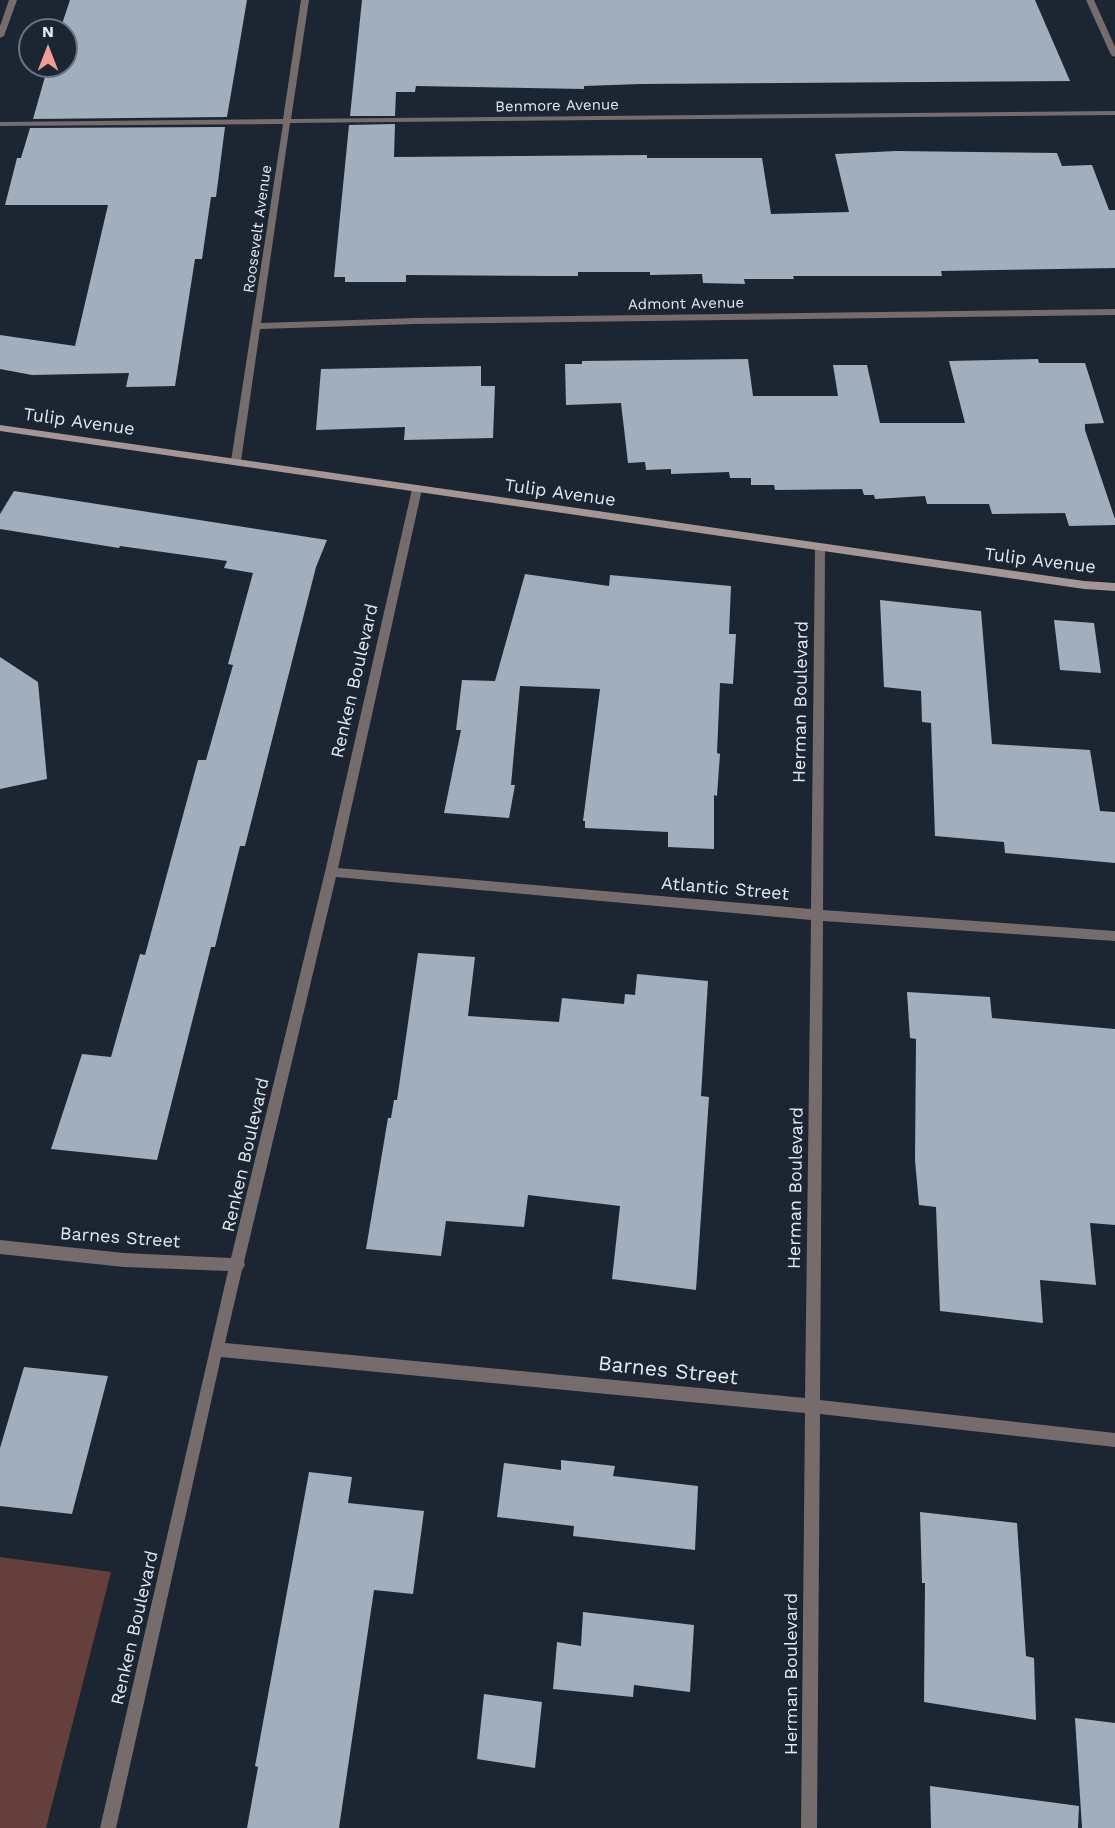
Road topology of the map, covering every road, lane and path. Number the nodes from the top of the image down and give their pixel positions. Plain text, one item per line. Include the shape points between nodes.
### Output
1 (13, 0) edge
2 (305, 0) edge
3 (1090, 0) edge
4 (0, 36) edge
5 (1115, 55) edge
6 (1115, 113) edge
7 (287, 122) junction
8 (0, 124) edge
9 (1115, 312) edge
10 (257, 326) junction
11 (0, 428) edge
12 (236, 461) junction
13 (417, 489) junction
14 (820, 548) junction
15 (1115, 587) edge
16 (332, 872) junction
17 (817, 915) junction
18 (1115, 936) edge
19 (0, 1247) edge
20 (238, 1265) junction
21 (216, 1349) junction
22 (812, 1406) junction
23 (1115, 1440) edge
24 (108, 1828) edge
25 (809, 1828) edge

1 - 4 street
2 - 7 street, Roosevelt Avenue
3 - 5 street
6 - 7 street, Benmore Avenue
7 - 8 street, Benmore Avenue
7 - 10 street, Roosevelt Avenue
9 - 10 street, Admont Avenue
10 - 12 street, Roosevelt Avenue
11 - 12 main road, Tulip Avenue
12 - 13 main road, Tulip Avenue
13 - 14 main road, Tulip Avenue
13 - 16 street, Renken Boulevard
14 - 15 main road, Tulip Avenue
14 - 17 street, Herman Boulevard
16 - 17 street, Atlantic Street
16 - 20 street, Renken Boulevard
17 - 18 street, Atlantic Street
17 - 22 street, Herman Boulevard
19 - 20 street, Barnes Street via 123,1260
20 - 21 street, Renken Boulevard
21 - 22 street, Barnes Street
21 - 24 street, Renken Boulevard
22 - 23 street, Barnes Street
22 - 25 street, Herman Boulevard

